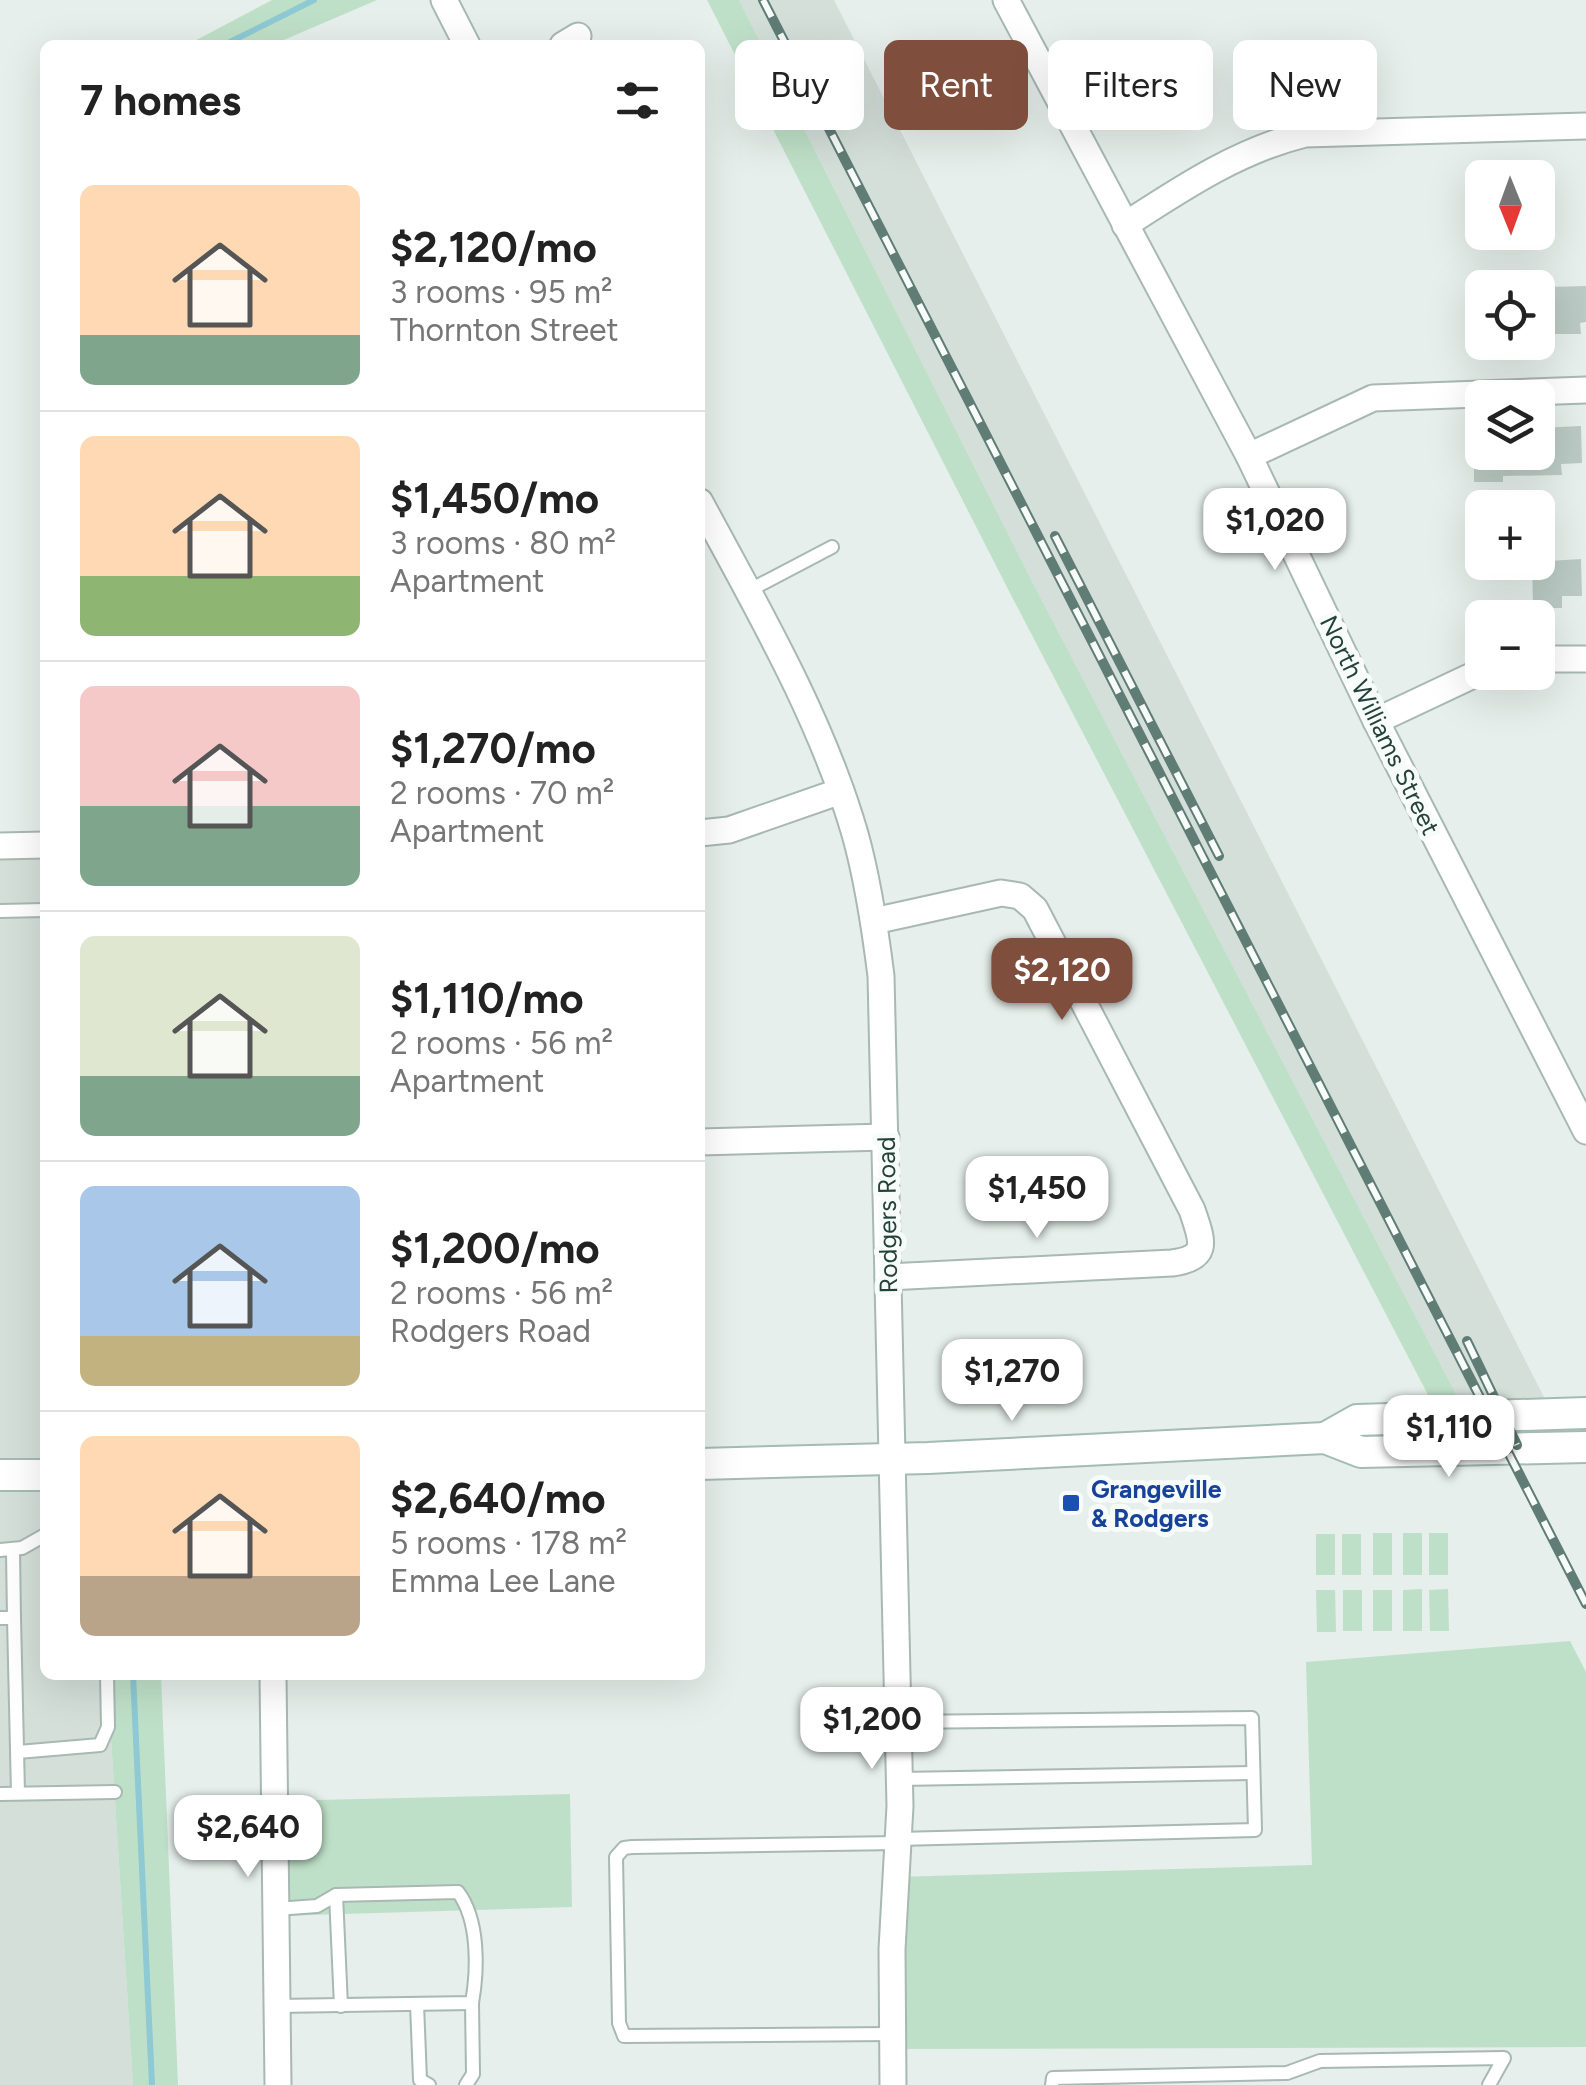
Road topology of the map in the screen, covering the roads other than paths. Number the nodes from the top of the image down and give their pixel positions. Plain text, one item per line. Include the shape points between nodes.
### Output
1 (444, 0) edge
2 (1006, 0) edge
3 (464, 40) edge
4 (1586, 126) edge
5 (1126, 225) junction
6 (1586, 390) edge
7 (1249, 456) junction
8 (705, 511) edge
9 (832, 548) dead end
10 (748, 591) junction
11 (1586, 659) edge
12 (1555, 660) edge
13 (1465, 679) edge
14 (1376, 721) junction
15 (841, 792) junction
16 (705, 832) edge
17 (40, 845) edge
18 (0, 846) edge
19 (40, 910) edge
20 (0, 911) edge
21 (874, 921) junction
22 (1586, 1131) edge
23 (886, 1137) junction
24 (705, 1142) edge
25 (888, 1277) junction
26 (1586, 1413) edge
27 (1325, 1438) junction
28 (1586, 1447) edge
29 (891, 1459) junction
30 (705, 1464) edge
31 (0, 1475) edge
32 (40, 1475) edge
33 (40, 1537) edge
34 (6, 1551) edge
35 (7, 1618) edge
36 (106, 1680) edge
37 (273, 1680) edge
38 (898, 1722) junction
39 (18, 1752) junction
40 (1253, 1774) junction
41 (899, 1779) junction
42 (115, 1792) dead end
43 (18, 1793) junction
44 (0, 1794) edge
45 (898, 1841) junction
46 (336, 1895) junction
47 (276, 1909) junction
48 (472, 2003) junction
49 (417, 2004) junction
50 (277, 2006) junction
51 (341, 2006) junction
52 (893, 2034) junction
53 (278, 2085) edge
54 (429, 2085) edge
55 (466, 2085) edge
56 (893, 2085) edge
57 (1052, 2085) edge
58 (1489, 2085) edge

1 - 3 street
2 - 5 street, North Williams Street
4 - 5 street via 1305,134 1222,166
5 - 7 street, North Williams Street
6 - 7 street via 1372,398
7 - 14 street, North Williams Street
8 - 10 street, Rodgers Road
9 - 10 lane
10 - 15 street, Rodgers Road
11 - 12 street
13 - 14 street
14 - 22 street, North Williams Street
15 - 16 street via 729,830
15 - 21 street, Rodgers Road
17 - 18 street
19 - 20 lane
21 - 23 street, Rodgers Road
21 - 25 street via 1001,893 1020,896 1035,909 1200,1236 1192,1260
23 - 24 street
23 - 25 street, Rodgers Road
25 - 29 street, Rodgers Road
26 - 27 main road via 1357,1420
27 - 28 main road via 1361,1452
27 - 29 main road
29 - 30 main road
29 - 38 street, Rodgers Road
31 - 32 main road
33 - 34 lane
34 - 35 lane
35 - 39 lane
36 - 39 lane via 108,1727 100,1745
37 - 47 street
38 - 40 lane via 1252,1718
38 - 41 street, Rodgers Road
39 - 43 lane
40 - 41 lane
40 - 45 lane via 1255,1830
41 - 45 street, Rodgers Road
42 - 43 lane
43 - 44 lane
45 - 52 street, Rodgers Road
45 - 52 lane via 632,1847 616,1857 624,2036
46 - 47 lane via 318,1906
46 - 48 lane via 458,1892 471,1910
46 - 51 lane
47 - 50 street
48 - 49 lane
48 - 55 lane via 473,2074
49 - 51 lane
49 - 54 lane via 418,2067 420,2080
50 - 51 lane
50 - 53 street
52 - 56 street, Rodgers Road
57 - 58 lane via 1052,2078 1287,2073 1320,2061 1504,2058

